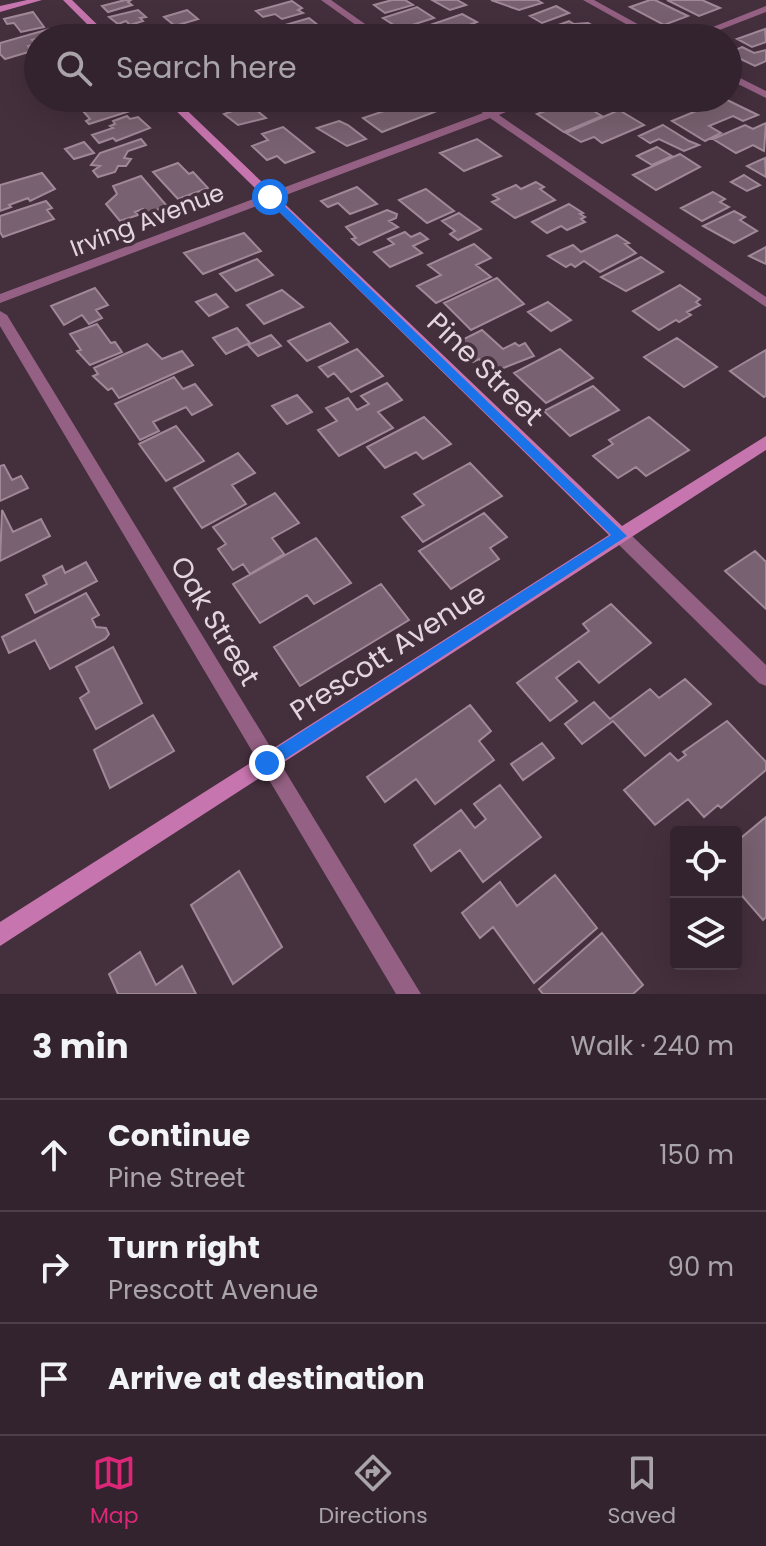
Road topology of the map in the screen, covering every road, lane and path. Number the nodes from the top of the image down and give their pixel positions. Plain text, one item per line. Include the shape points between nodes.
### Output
1 (38, 0) edge
2 (67, 0) edge
3 (325, 0) edge
4 (587, 0) edge
5 (0, 9) edge
6 (766, 9) edge
7 (92, 24) edge
8 (360, 24) edge
9 (632, 24) edge
10 (727, 24) edge
11 (742, 82) edge
12 (766, 95) edge
13 (182, 112) edge
14 (489, 112) edge
15 (497, 112) edge
16 (492, 114) junction
17 (270, 197) junction
18 (0, 299) edge
19 (766, 303) edge
20 (0, 315) edge
21 (766, 442) edge
22 (621, 536) junction
23 (766, 677) edge
24 (267, 763) junction
25 (0, 935) edge
26 (409, 994) edge

1 - 5 street
2 - 7 street
3 - 8 street
4 - 9 street
6 - 10 street
11 - 12 street
13 - 17 street, Pine Street
14 - 16 street
15 - 16 street, Irving Avenue
16 - 17 street, Irving Avenue
16 - 19 street
17 - 18 street, Irving Avenue
17 - 22 street, Pine Street
20 - 24 street, Oak Street
21 - 22 street, Prescott Avenue
22 - 23 street, Pine Street
22 - 24 street, Prescott Avenue
24 - 25 street, Prescott Avenue
24 - 26 street, Oak Street

